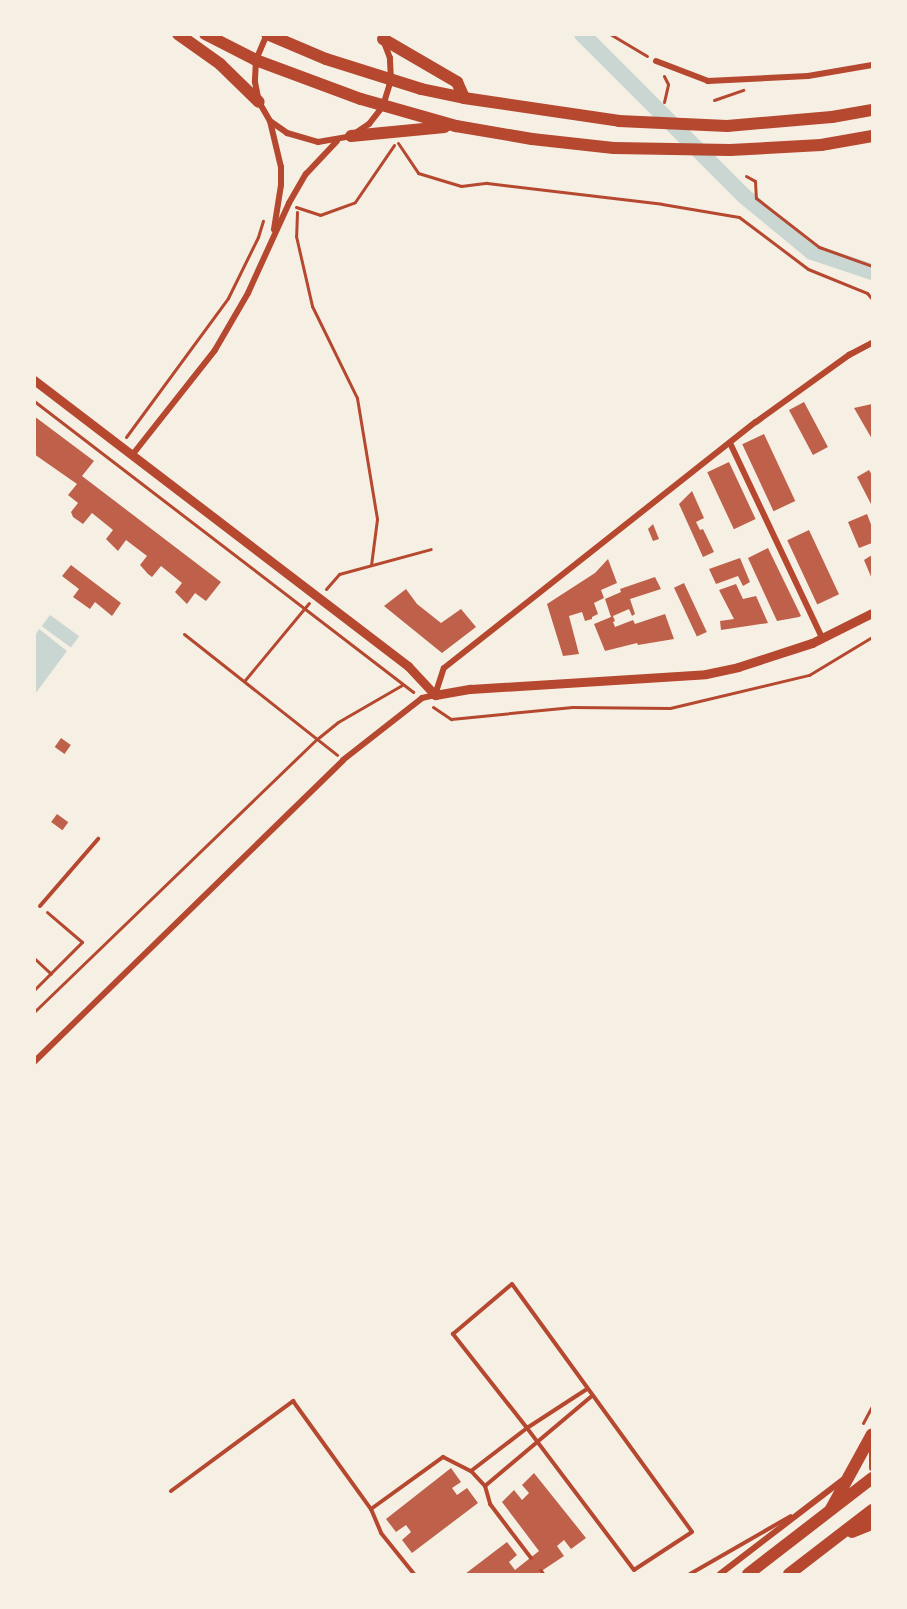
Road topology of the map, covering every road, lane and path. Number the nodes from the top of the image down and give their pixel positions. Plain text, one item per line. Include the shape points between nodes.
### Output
1 (178, 34) edge
2 (205, 34) edge
3 (267, 34) edge
4 (610, 34) edge
5 (382, 37) edge
6 (256, 60) junction
7 (656, 61) junction
8 (873, 65) edge
9 (391, 80) junction
10 (464, 98) junction
11 (259, 102) junction
12 (664, 102) dead end
13 (383, 106) junction
14 (873, 110) edge
15 (270, 121) junction
16 (456, 126) junction
17 (351, 136) junction
18 (873, 136) edge
19 (337, 141) junction
20 (746, 176) dead end
21 (265, 216) dead end
22 (272, 240) junction
23 (873, 266) edge
24 (873, 299) edge
25 (873, 343) edge
26 (34, 380) edge
27 (34, 401) edge
28 (126, 438) dead end
29 (730, 443) junction
30 (133, 454) junction
31 (431, 549) dead end
32 (370, 565) junction
33 (317, 596) junction
34 (305, 609) junction
35 (873, 613) edge
36 (184, 634) dead end
37 (873, 637) edge
38 (822, 638) junction
39 (245, 680) junction
40 (435, 695) junction
41 (436, 710) dead end
42 (317, 739) junction
43 (343, 760) junction
44 (98, 839) dead end
45 (40, 906) joint
46 (34, 958) edge
47 (51, 974) junction
48 (34, 990) edge
49 (34, 1012) edge
50 (34, 1062) edge
51 (587, 1389) junction
52 (592, 1396) junction
53 (873, 1406) edge
54 (527, 1428) junction
55 (860, 1431) dead end
56 (873, 1434) edge
57 (537, 1441) junction
58 (873, 1445) edge
59 (873, 1468) edge
60 (471, 1471) junction
61 (848, 1476) junction
62 (873, 1478) edge
63 (484, 1486) junction
64 (171, 1491) dead end
65 (371, 1509) junction
66 (873, 1510) edge
67 (830, 1512) junction
68 (797, 1513) junction
69 (873, 1524) edge
70 (834, 1539) junction
71 (531, 1558) dead end
72 (414, 1575) edge
73 (690, 1575) edge
74 (720, 1575) edge
75 (748, 1575) edge
76 (789, 1575) edge

1 - 11 main road via 220,64
2 - 6 main road
3 - 6 street
3 - 9 main road
4 - 7 path
5 - 9 street via 390,58
5 - 10 main road via 457,82
6 - 11 street
6 - 13 main road
7 - 8 street via 708,81 808,76
7 - 12 path via 668,84
9 - 10 main road
9 - 13 street
10 - 14 main road via 643,123 727,126
11 - 15 street
13 - 16 main road
13 - 17 street via 369,124
15 - 19 street via 304,139
15 - 22 street via 281,167
16 - 17 main road
16 - 18 main road via 532,139 649,149 821,145
17 - 19 street
19 - 22 street via 306,174
20 - 23 path via 755,181 756,198 819,247
21 - 28 path via 228,298
22 - 30 street via 248,293 215,350
24 - 32 path via 808,269 739,217 498,184 461,186 418,173 397,141 355,202 320,215 298,207 296,236 312,306 357,398 377,519
25 - 29 street via 849,355
26 - 30 street
27 - 34 path
29 - 38 street
29 - 40 street via 444,668
30 - 33 street
31 - 32 path
32 - 33 path via 339,574
33 - 34 path
33 - 40 street via 408,666
34 - 39 path
34 - 42 path via 402,685 338,722
35 - 38 street
36 - 39 path
37 - 41 path via 809,675 670,708 572,707 451,719
38 - 40 street via 759,661 706,674 470,689
39 - 42 path
40 - 43 street via 422,698
42 - 43 path
42 - 49 path
43 - 50 street
44 - 45 lane
45 - 47 path via 82,942
46 - 47 path
47 - 48 path
51 - 52 lane
51 - 54 lane
51 - 54 lane via 512,1284 453,1334
52 - 57 lane
52 - 57 lane via 692,1532 634,1570
53 - 55 path
54 - 57 lane
54 - 60 lane
56 - 61 main road
57 - 63 lane
58 - 59 street
60 - 63 lane
60 - 65 lane via 443,1457
61 - 67 main road
61 - 68 street
62 - 67 main road
63 - 71 lane via 490,1504
64 - 65 lane via 293,1401
65 - 72 lane via 381,1533
66 - 70 main road
67 - 75 main road
68 - 73 lane
68 - 74 street
69 - 70 main road
70 - 76 main road

